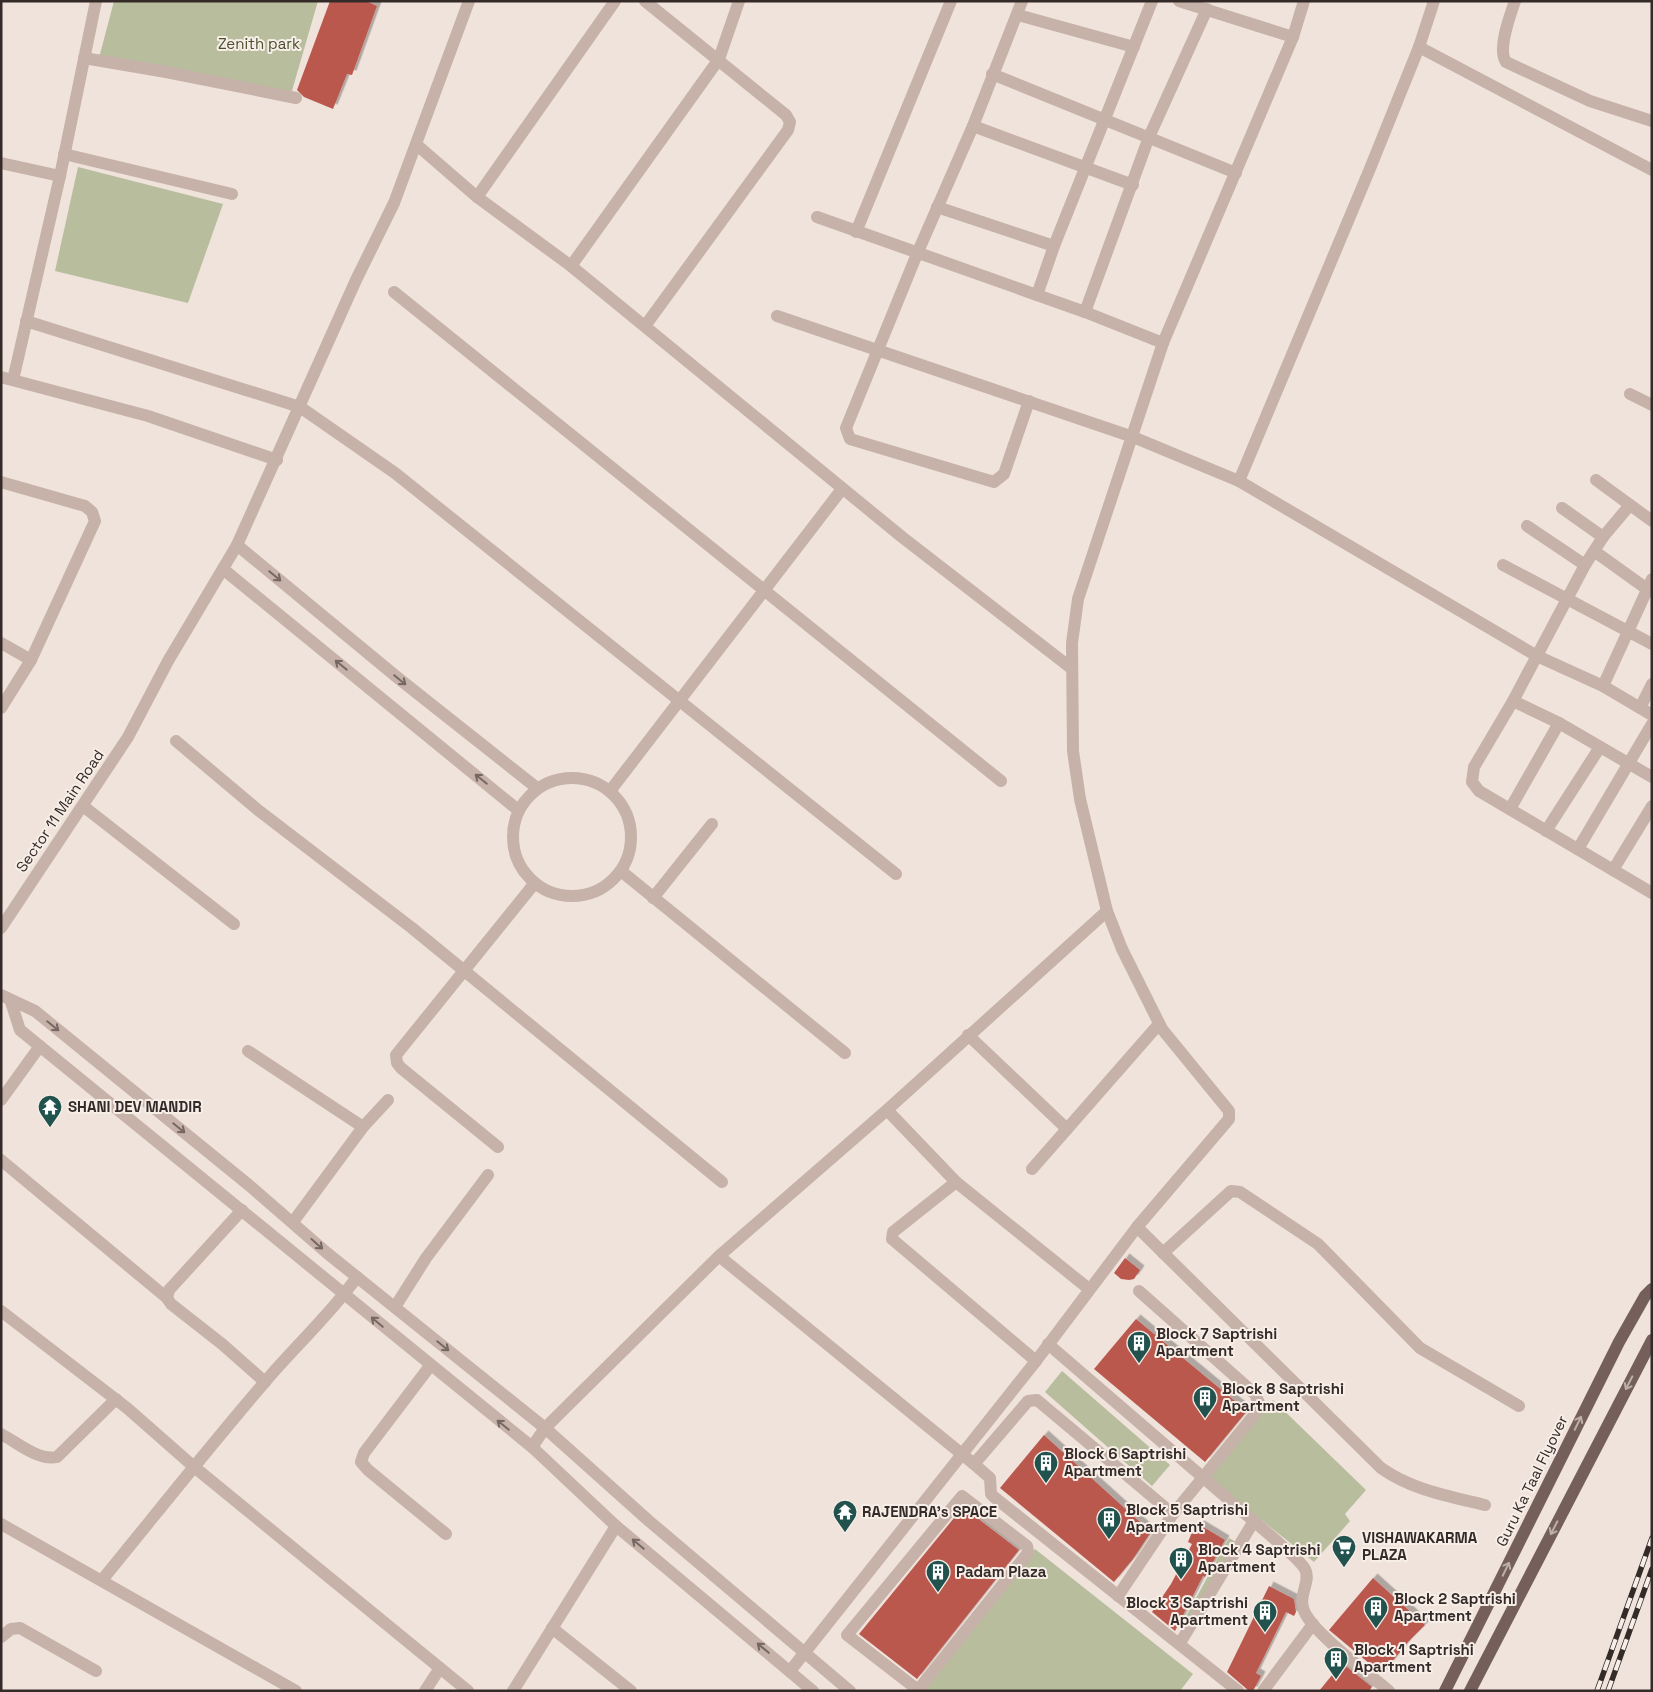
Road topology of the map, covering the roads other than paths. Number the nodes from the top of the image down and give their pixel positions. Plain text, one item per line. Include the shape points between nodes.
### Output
1 (96, 1) edge
2 (469, 1) edge
3 (615, 1) edge
4 (644, 1) edge
5 (739, 1) edge
6 (951, 1) edge
7 (1022, 1) edge
8 (1152, 1) edge
9 (1179, 1) edge
10 (1304, 1) edge
11 (1434, 1) edge
12 (1515, 1) edge
13 (1207, 9) junction
14 (1018, 15) junction
15 (1294, 37) junction
16 (1134, 47) junction
17 (1419, 47) junction
18 (84, 58) junction
19 (719, 59) junction
20 (992, 74) junction
21 (296, 98) dead end
22 (1104, 118) junction
23 (1652, 121) edge
24 (973, 126) junction
25 (1149, 137) junction
26 (417, 145) junction
27 (64, 154) junction
28 (1, 164) edge
29 (1085, 167) junction
30 (1652, 170) edge
31 (1236, 174) junction
32 (60, 176) junction
33 (1132, 185) junction
34 (232, 194) dead end
35 (477, 197) junction
36 (937, 207) junction
37 (817, 217) dead end
38 (856, 232) junction
39 (1054, 246) junction
40 (917, 254) junction
41 (571, 266) junction
42 (394, 292) dead end
43 (1036, 295) junction
44 (1085, 312) junction
45 (777, 316) dead end
46 (26, 321) junction
47 (645, 326) junction
48 (1163, 343) junction
49 (877, 349) junction
50 (7, 378) edge
51 (1630, 394) dead end
52 (1029, 401) junction
53 (1652, 405) edge
54 (300, 407) junction
55 (1133, 437) junction
56 (277, 460) junction
57 (1596, 480) dead end
58 (1239, 481) junction
59 (1, 482) edge
60 (842, 489) junction
61 (1630, 505) junction
62 (1562, 508) dead end
63 (1652, 521) edge
64 (1527, 526) dead end
65 (1603, 537) junction
66 (237, 545) junction
67 (1594, 551) junction
68 (1503, 565) dead end
69 (1585, 565) junction
70 (223, 569) junction
71 (1649, 584) edge
72 (764, 592) junction
73 (1567, 599) junction
74 (1628, 631) junction
75 (1, 644) edge
76 (1652, 644) edge
77 (1537, 656) junction
78 (31, 660) junction
79 (1071, 668) junction
80 (1652, 684) edge
81 (1603, 686) junction
82 (680, 700) junction
83 (1513, 701) junction
84 (1, 708) edge
85 (1640, 708) junction
86 (1652, 715) edge
87 (1559, 723) junction
88 (1652, 724) edge
89 (176, 741) dead end
90 (1600, 747) junction
91 (1628, 763) junction
92 (1652, 777) edge
93 (1001, 781) dead end
94 (537, 788) junction
95 (610, 791) junction
96 (83, 806) junction
97 (1652, 806) edge
98 (1510, 809) junction
99 (518, 810) junction
100 (712, 824) dead end
101 (1546, 831) junction
102 (1578, 849) junction
103 (1613, 870) junction
104 (621, 871) junction
105 (896, 874) dead end
106 (534, 884) junction
107 (1652, 893) edge
108 (653, 898) junction
109 (1107, 911) junction
110 (234, 924) dead end
111 (1, 928) edge
112 (463, 970) junction
113 (6, 998) edge
114 (1159, 1024) junction
115 (968, 1035) junction
116 (40, 1046) junction
117 (248, 1051) dead end
118 (846, 1053) dead end
119 (1, 1100) edge
120 (388, 1100) dead end
121 (887, 1110) junction
122 (363, 1127) junction
123 (1067, 1129) junction
124 (498, 1147) dead end
125 (1, 1160) edge
126 (1032, 1169) dead end
127 (488, 1175) dead end
128 (722, 1182) dead end
129 (956, 1182) junction
130 (242, 1210) junction
131 (293, 1222) junction
132 (1137, 1226) junction
133 (1163, 1253) junction
134 (719, 1256) junction
135 (357, 1277) junction
136 (1089, 1289) junction
137 (1652, 1289) edge
138 (1139, 1291) dead end
139 (345, 1294) junction
140 (167, 1298) junction
141 (395, 1307) junction
142 (1, 1311) edge
143 (1652, 1340) edge
144 (1048, 1344) junction
145 (1036, 1360) junction
146 (430, 1366) junction
147 (265, 1382) junction
148 (116, 1400) junction
149 (1519, 1406) dead end
150 (545, 1428) junction
151 (1, 1434) edge
152 (532, 1447) junction
153 (962, 1454) junction
154 (974, 1464) junction
155 (193, 1466) junction
156 (1203, 1477) junction
157 (1485, 1505) dead end
158 (1172, 1514) junction
159 (1254, 1521) junction
160 (1, 1524) edge
161 (616, 1526) junction
162 (446, 1534) dead end
163 (102, 1580) junction
164 (1118, 1596) junction
165 (1313, 1624) junction
166 (552, 1628) junction
167 (1, 1637) edge
168 (1180, 1643) junction
169 (806, 1651) junction
170 (440, 1668) junction
171 (96, 1671) dead end
172 (790, 1671) junction
173 (918, 1690) edge
174 (296, 1691) edge
175 (425, 1691) edge
176 (468, 1691) edge
177 (513, 1691) edge
178 (631, 1691) edge
179 (813, 1691) edge
180 (850, 1691) edge
181 (1238, 1691) edge
182 (1263, 1691) edge
183 (1389, 1691) edge
184 (1445, 1691) edge
185 (1470, 1691) edge

1 - 18 street
2 - 26 street, Sector 11 Main Road
3 - 35 street
4 - 19 street
5 - 19 street
6 - 38 street
7 - 14 street
8 - 16 street
9 - 13 street
10 - 15 street
11 - 17 street
12 - 23 street via 1503,47 1506,62 1590,101
13 - 15 street
13 - 25 street
14 - 16 street
14 - 20 street
15 - 31 street
16 - 22 street
17 - 30 street
17 - 58 street
18 - 21 street
18 - 27 street
19 - 41 street
19 - 47 street via 786,114 790,122 788,130
20 - 22 street
20 - 24 street
22 - 25 street
22 - 29 street
24 - 29 street
24 - 36 street
25 - 31 street
25 - 33 street
26 - 35 street
26 - 54 street, Sector 11 Main Road via 394,203
27 - 32 street
27 - 34 street
28 - 32 street
29 - 33 street
29 - 39 street
31 - 48 street
32 - 46 street
33 - 44 street
35 - 41 street
36 - 39 street
36 - 40 street
37 - 38 street
38 - 40 street
39 - 43 street
40 - 43 street
40 - 49 street
41 - 47 street
42 - 72 street
43 - 44 street
44 - 48 street
45 - 49 street
46 - 50 street
46 - 54 street
47 - 60 street
48 - 55 street
49 - 52 street
49 - 52 street via 846,428 850,439 994,482 1004,474
50 - 56 street via 148,416
51 - 53 street
52 - 55 street
54 - 56 street, Sector 11 Main Road
54 - 82 street via 396,473
55 - 58 street
55 - 79 street via 1078,599
56 - 66 street, Sector 11 Main Road
57 - 61 street
58 - 77 street
59 - 78 street via 85,506 94,517 94,527
60 - 72 street
60 - 79 street
61 - 63 street
61 - 65 street
62 - 65 street
64 - 69 street
65 - 67 street
66 - 70 street, Sector 11 Main Road
66 -> 94 street
67 - 69 street
67 - 71 street
68 - 73 street
69 - 73 street
70 - 96 street, Sector 11 Main Road via 168,661 128,737
99 -> 70 street
71 - 74 street
72 - 82 street
72 - 93 street
73 - 74 street
73 - 77 street
74 - 76 street
74 - 81 street
75 - 78 street
77 - 81 street
77 - 83 street
78 - 84 street
79 - 109 street via 1073,751 1080,799
80 - 85 street
81 - 85 street
82 - 95 street
82 - 105 street
83 - 87 street
83 - 98 street via 1474,767 1472,782 1479,791
85 - 86 street
87 - 90 street
87 - 98 street
88 - 91 street
89 - 112 street via 258,810
90 - 91 street
90 - 101 street
91 - 92 street
91 - 102 street
94 - 95 street via 554,780 574,777 593,781
94 - 99 street
95 - 104 street via 622,804 630,829 629,855
96 - 110 street
96 - 111 street, Sector 11 Main Road
97 - 103 street
98 - 101 street
99 - 106 street via 512,842 523,872
100 - 108 street
101 - 102 street
102 - 103 street
103 - 107 street
104 - 106 street via 610,884 580,897 564,897
104 - 108 street
106 - 112 street
108 - 118 street
109 - 114 street
109 - 115 street
112 - 124 street via 403,1044 396,1055 397,1062
112 - 128 street
113 - 116 street via 20,1030
113 -> 131 street via 35,1011
114 - 123 street
114 - 132 street via 1230,1116
115 - 121 street
115 - 123 street
116 - 119 street
116 - 130 street
117 - 122 street
120 - 122 street
121 - 129 street
121 - 134 street
122 - 131 street
123 - 126 street
125 - 140 street
127 - 141 street via 426,1258
129 - 136 street
129 - 145 street via 893,1232 892,1239
130 - 139 street
130 - 140 street via 169,1290
131 -> 135 street
132 - 133 street
132 - 136 street
133 - 149 street via 1231,1191 1240,1192 1318,1244 1420,1348
133 - 157 street via 1381,1468 1413,1487
134 - 150 street
134 - 153 street
135 - 139 street
135 - 141 street
136 - 144 street
184 -> 137 main road, Guru Ka Taal Flyover via 1619,1342
138 - 156 street via 1258,1399 1255,1414
146 -> 139 street
139 - 147 street
140 - 147 street
141 -> 150 street
142 - 148 street
143 -> 185 main road
144 - 145 street
144 - 156 street
145 - 153 street
152 -> 146 street
146 - 162 street via 364,1453 361,1462
147 - 155 street
148 - 151 street via 57,1457 38,1455
148 - 155 street
150 - 152 street
150 - 169 street via 649,1521
152 - 161 street
153 - 154 street
153 - 169 street
154 - 158 street via 1028,1401 1037,1400
154 - 164 street via 990,1478 994,1497
155 - 163 street
155 - 170 street
156 - 158 street
156 - 159 street
158 - 164 street
159 - 165 street via 1304,1568 1307,1577 1301,1600 1304,1612
159 - 168 street
160 - 163 street
161 - 166 street
172 -> 161 street
163 - 174 street
164 - 168 street
165 - 182 street
165 - 183 street
166 - 177 street
166 - 178 street
167 - 171 street via 11,1629 20,1628
168 - 181 street
169 - 172 street
169 - 180 street
170 - 175 street
170 - 176 street
172 - 179 street
173 - 173 street via 1028,1552 1027,1546 962,1496 847,1634

